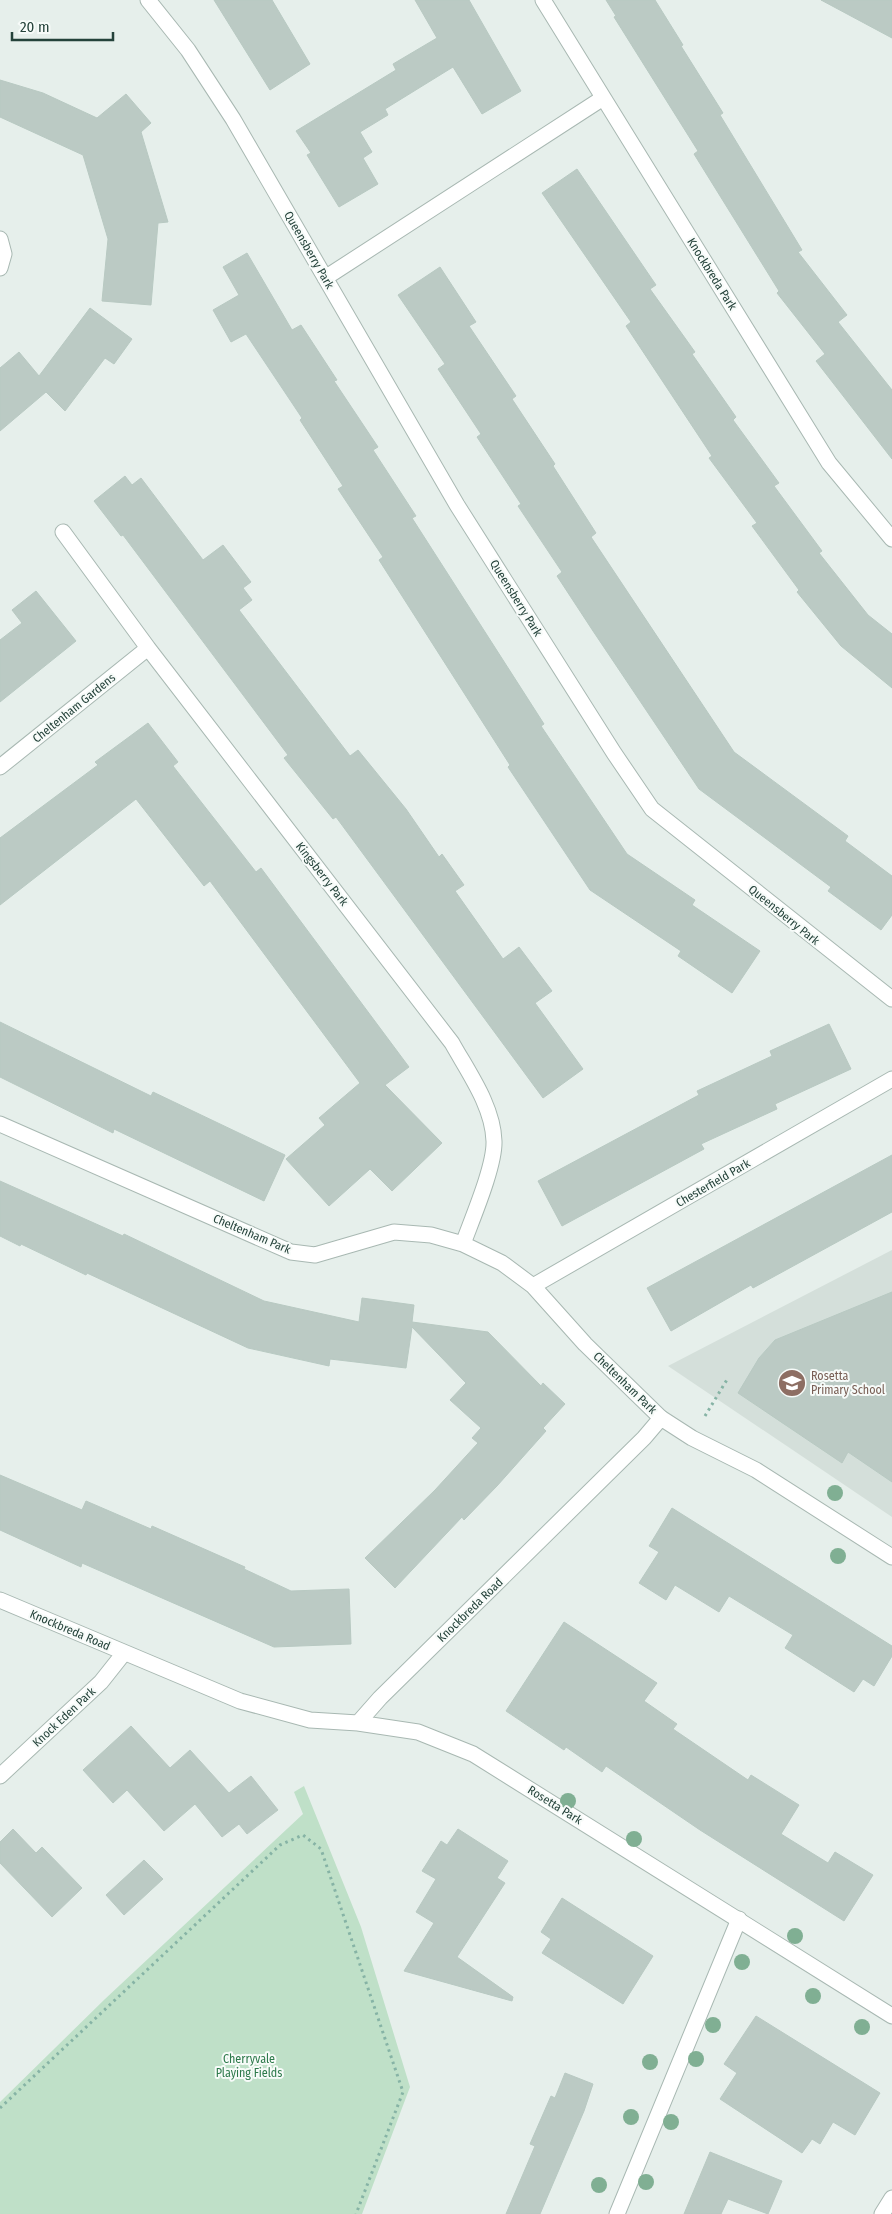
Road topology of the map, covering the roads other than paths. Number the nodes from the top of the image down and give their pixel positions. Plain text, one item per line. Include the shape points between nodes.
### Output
1 (148, 0) edge
2 (543, 0) edge
3 (603, 98) junction
4 (0, 239) edge
5 (0, 268) edge
6 (325, 278) junction
7 (63, 532) dead end
8 (892, 539) edge
9 (148, 648) junction
10 (0, 767) edge
11 (892, 999) edge
12 (892, 1079) edge
13 (0, 1124) edge
14 (463, 1244) junction
15 (533, 1286) junction
16 (661, 1418) junction
17 (892, 1557) edge
18 (0, 1600) edge
19 (124, 1653) junction
20 (358, 1723) junction
21 (0, 1776) edge
22 (738, 1919) junction
23 (892, 2016) edge
24 (892, 2198) edge
25 (617, 2214) edge
26 (882, 2214) edge

1 - 6 street, Queensberry Park via 188,50 233,119
2 - 3 street, Knockbreda Park
3 - 6 street
3 - 8 street, Knockbreda Park via 829,463
4 - 5 street via 4,254
6 - 11 street, Queensberry Park via 457,506 652,809
7 - 9 street, Kingsberry Park
9 - 10 street, Cheltenham Gardens
9 - 14 street, Kingsberry Park via 452,1043 478,1090 491,1122 494,1142 488,1172
12 - 15 street, Chesterfield Park
13 - 14 street, Cheltenham Park via 291,1252 315,1255 394,1232 431,1235
14 - 15 street, Cheltenham Park via 502,1263
15 - 16 street, Cheltenham Park via 585,1344
16 - 17 street via 692,1438 756,1470
16 - 20 street, Knockbreda Road
18 - 19 street, Knockbreda Road
19 - 20 street, Knockbreda Road via 240,1701 310,1720
19 - 21 street, Knock Eden Park via 101,1682
20 - 22 street, Rosetta Park via 418,1732 473,1754
22 - 23 street, Rosetta Park
22 - 25 street
24 - 26 street

